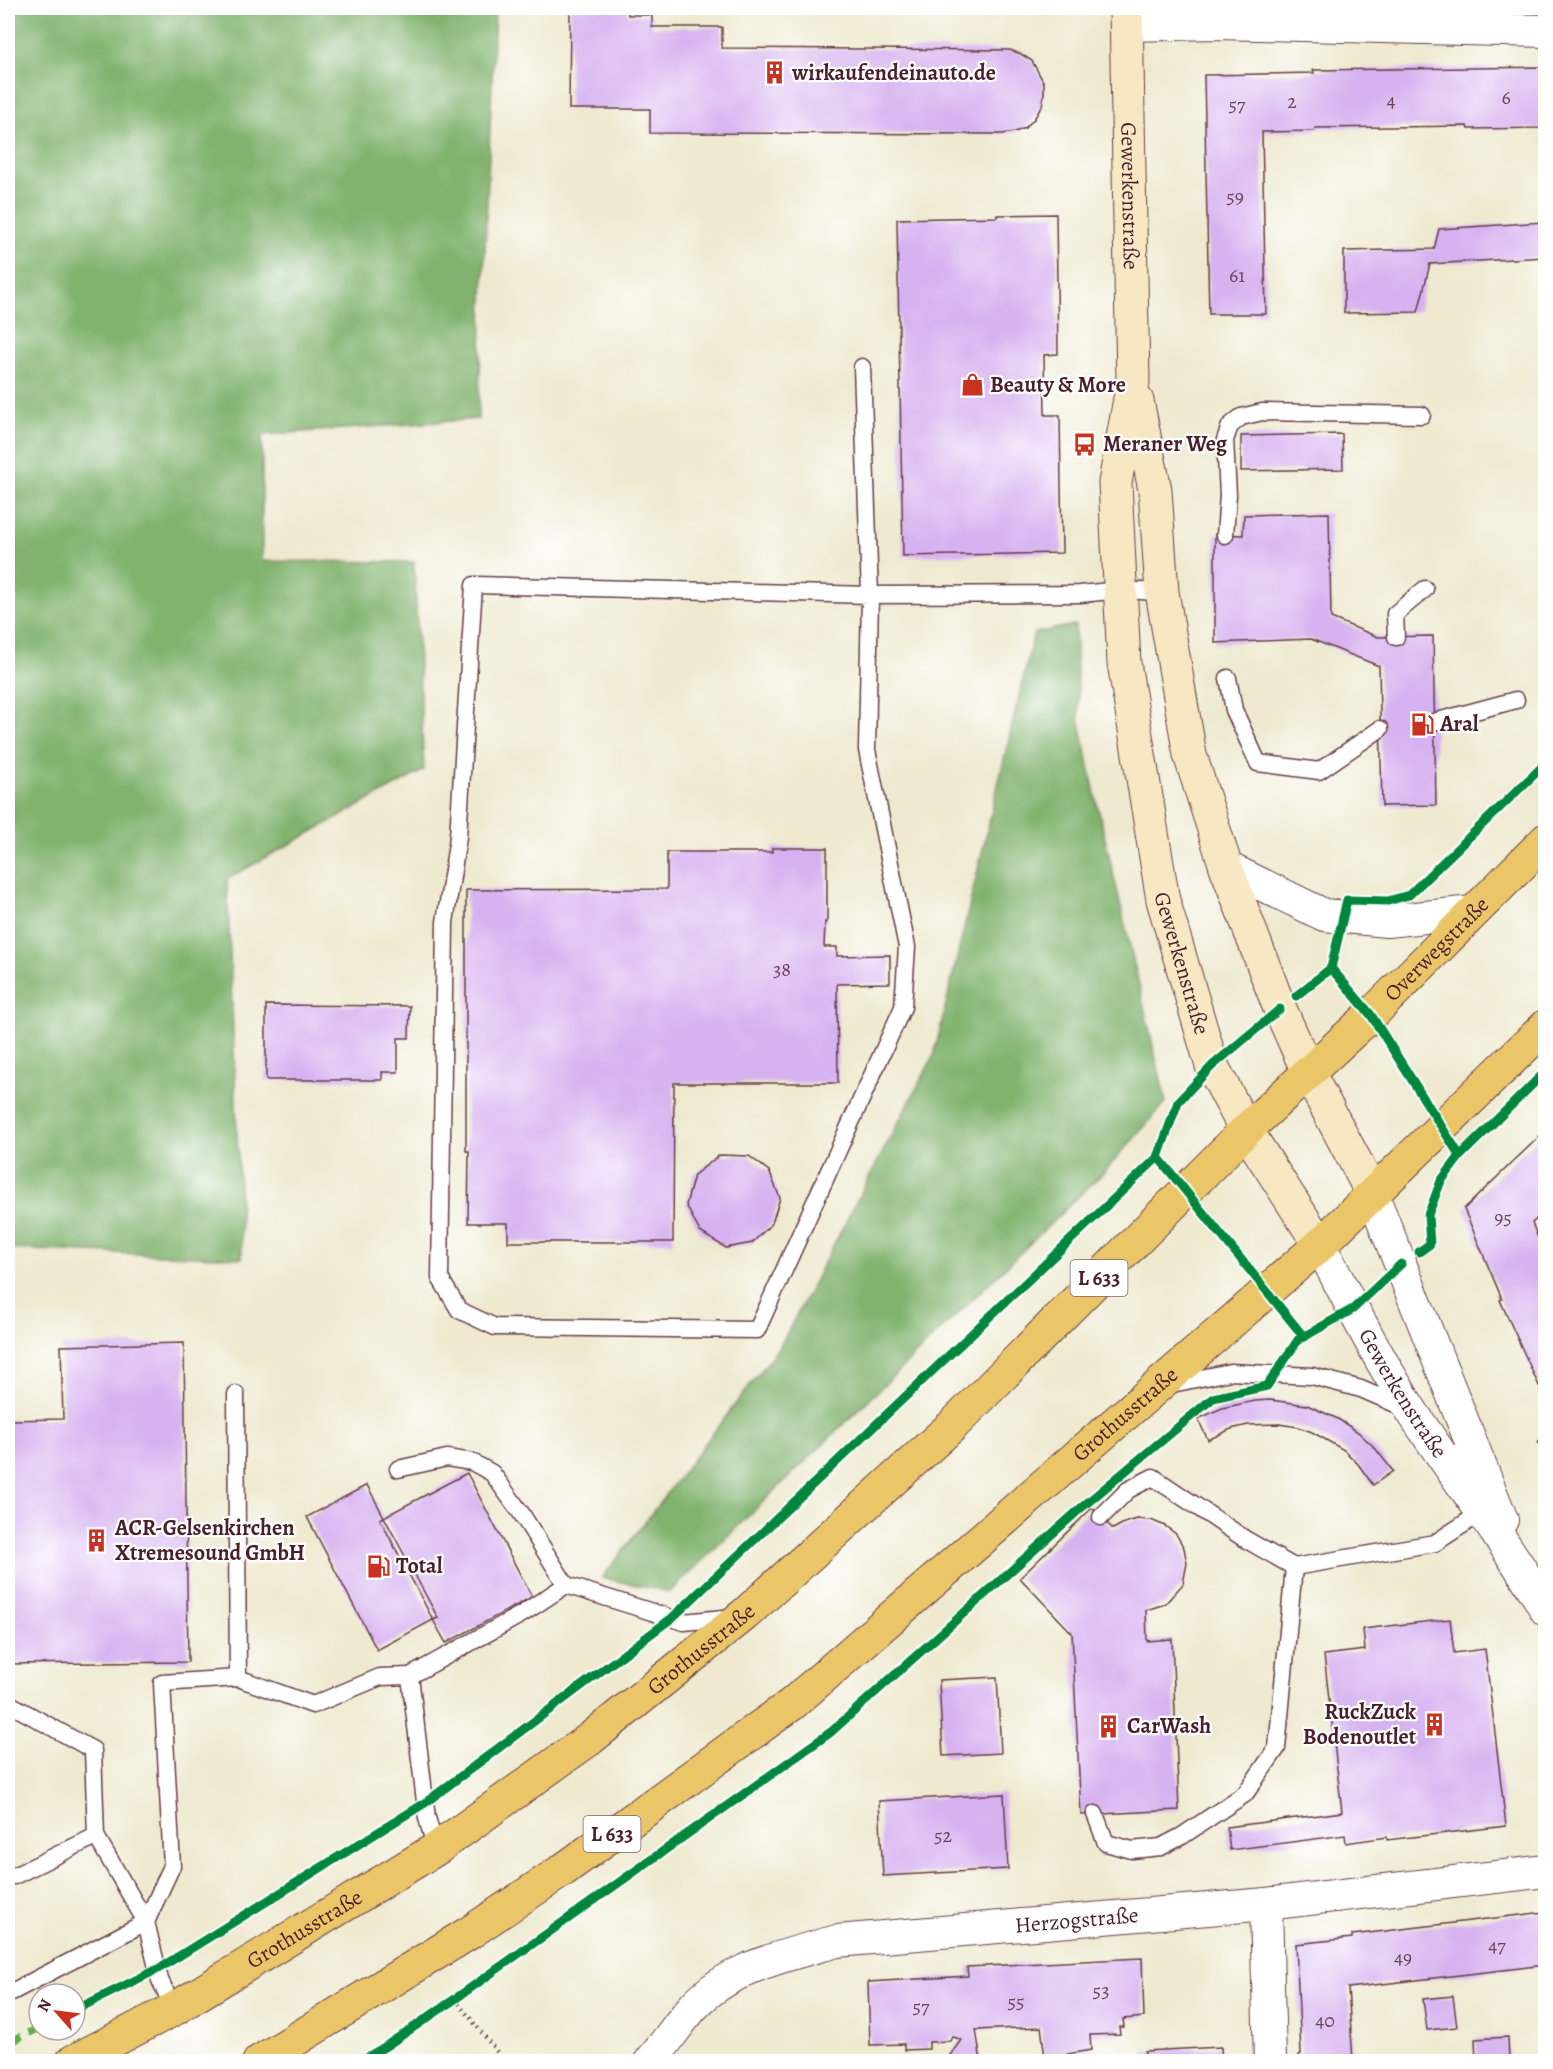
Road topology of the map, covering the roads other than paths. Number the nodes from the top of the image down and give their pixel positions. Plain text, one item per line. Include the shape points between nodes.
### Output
1 (1217, 15) edge
2 (1126, 16) edge
3 (1545, 31) edge
4 (862, 367) dead end
5 (1133, 382) junction
6 (1422, 415) dead end
7 (1225, 535) dead end
8 (1425, 589) dead end
9 (1120, 590) junction
10 (1162, 592) junction
11 (870, 596) junction
12 (1396, 637) dead end
13 (1228, 678) dead end
14 (1516, 700) dead end
15 (1434, 723) dead end
16 (1380, 729) dead end
17 (1545, 840) edge
18 (1227, 867) junction
19 (1473, 912) junction
20 (1545, 1026) edge
21 (1309, 1074) junction
22 (1246, 1130) junction
23 (1372, 1193) junction
24 (1320, 1245) junction
25 (1154, 1387) junction
26 (236, 1394) dead end
27 (1412, 1412) junction
28 (398, 1469) dead end
29 (1482, 1512) junction
30 (1101, 1517) dead end
31 (1294, 1567) junction
32 (1522, 1568) junction
33 (566, 1585) junction
34 (1545, 1610) edge
35 (744, 1616) junction
36 (410, 1676) junction
37 (238, 1678) junction
38 (8, 1703) edge
39 (1095, 1814) dead end
40 (96, 1836) junction
41 (436, 1849) junction
42 (1545, 1870) edge
43 (10, 1873) edge
44 (1266, 1904) junction
45 (146, 1922) junction
46 (8, 1994) edge
47 (174, 2009) junction
48 (72, 2061) edge
49 (259, 2061) edge
50 (650, 2061) edge
51 (1270, 2061) edge

1 - 2 street
1 - 3 street
2 - 5 street, Gewerkenstraße
4 - 11 lane
5 - 9 street, Gewerkenstraße via 1115,483
5 - 10 street, Gewerkenstraße via 1155,490
6 - 7 lane via 1262,412 1241,417 1230,426 1225,440
8 - 12 lane via 1395,614
9 - 10 lane
9 - 11 lane via 1080,594
9 - 22 street, Gewerkenstraße via 1124,663 1163,900 1212,1066
10 - 18 street, Gewerkenstraße via 1190,755
11 - 11 lane via 474,585 458,837 445,922 440,1278 459,1310 495,1327 757,1330 903,1007 907,947 867,750
13 - 16 lane via 1234,710 1258,763 1319,771
14 - 15 lane
17 - 19 main road, Overwegstraße / L 633
18 - 19 street via 1324,915 1387,921
18 - 21 street, Gewerkenstraße via 1280,1009
19 - 21 main road, Overwegstraße / L 633
20 - 23 main road, L 633
21 - 22 main road, Overwegstraße / L 633
21 - 23 street, Gewerkenstraße
22 - 24 street, Gewerkenstraße
22 - 35 main road, Grothusstraße / L 633 via 952,1426
23 - 24 main road, L 633
23 - 32 street, Gewerkenstraße
24 - 25 main road, Grothusstraße / L 633
24 - 27 street, Gewerkenstraße
25 - 27 lane via 1230,1372 1312,1376 1361,1389
25 - 49 main road, Grothusstraße / L 633 via 792,1704 470,1933
26 - 37 lane
27 - 29 street, Gewerkenstraße
28 - 33 lane via 447,1458 472,1461 492,1473
29 - 31 lane via 1435,1543
29 - 32 street, Gewerkenstraße
30 - 31 lane via 1128,1490 1154,1477
31 - 39 lane via 1277,1748 1245,1794 1161,1847 1132,1850 1106,1844
32 - 34 street, Gewerkenstraße
33 - 35 lane via 684,1622
33 - 36 lane
35 - 41 main road, Grothusstraße / L 633 via 591,1738
36 - 37 lane via 380,1677 313,1706
36 - 41 lane via 427,1818
37 - 45 lane via 162,1683 172,1866
38 - 40 lane via 93,1750
40 - 43 lane
40 - 45 lane
41 - 47 main road, Grothusstraße / L 633
42 - 44 street, Herzogstraße
44 - 50 street, Herzogstraße via 837,1941 769,1960 720,1984 694,2006
44 - 51 street
45 - 46 lane
45 - 47 lane via 160,1980
47 - 48 main road, Grothusstraße / L 633

